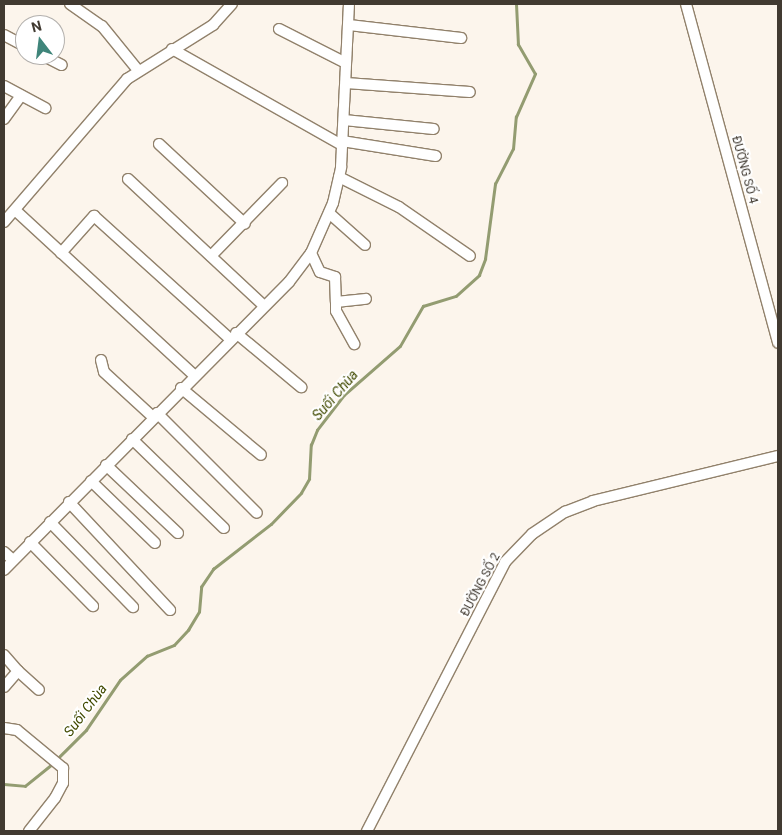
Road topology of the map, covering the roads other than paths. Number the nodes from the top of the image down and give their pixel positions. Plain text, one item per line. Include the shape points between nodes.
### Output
1 (70, 4) edge
2 (232, 4) edge
3 (349, 4) edge
4 (686, 4) edge
5 (349, 25) junction
6 (279, 29) dead end
7 (461, 38) dead end
8 (172, 49) junction
9 (346, 63) junction
10 (137, 69) junction
11 (346, 83) junction
12 (4, 86) edge
13 (470, 92) dead end
14 (21, 96) junction
15 (45, 108) dead end
16 (4, 119) edge
17 (344, 120) junction
18 (434, 129) dead end
19 (342, 143) junction
20 (160, 144) dead end
21 (436, 156) dead end
22 (339, 177) junction
23 (128, 179) dead end
24 (282, 183) dead end
25 (15, 210) junction
26 (329, 213) junction
27 (4, 222) edge
28 (245, 224) junction
29 (365, 245) dead end
30 (61, 253) junction
31 (311, 253) junction
32 (211, 256) junction
33 (470, 256) dead end
34 (366, 299) dead end
35 (336, 302) junction
36 (264, 306) junction
37 (233, 336) junction
38 (778, 342) edge
39 (354, 344) dead end
40 (101, 360) dead end
41 (194, 375) junction
42 (301, 387) dead end
43 (181, 388) junction
44 (155, 415) junction
45 (132, 439) junction
46 (261, 455) dead end
47 (778, 456) edge
48 (106, 465) junction
49 (91, 481) junction
50 (69, 502) junction
51 (257, 513) dead end
52 (50, 522) junction
53 (224, 528) dead end
54 (178, 534) dead end
55 (30, 542) junction
56 (155, 543) dead end
57 (4, 552) edge
58 (13, 560) junction
59 (4, 570) edge
60 (93, 606) dead end
61 (133, 607) dead end
62 (170, 610) dead end
63 (4, 655) edge
64 (18, 671) junction
65 (4, 688) edge
66 (39, 690) dead end
67 (4, 728) edge
68 (29, 831) edge
69 (367, 831) edge

1 - 10 street via 102,26
2 - 8 street via 213,24
3 - 5 street
4 - 38 street, ĐƯỜNG SỐ 4
5 - 7 street
5 - 9 street
6 - 9 street
8 - 10 street
8 - 19 street
9 - 11 street
10 - 25 street via 112,94
11 - 13 street
11 - 17 street
12 - 14 street
14 - 15 street
14 - 16 street
17 - 18 street
17 - 19 street
19 - 21 street
19 - 22 street
20 - 28 street
22 - 26 street
22 - 33 street via 399,207
23 - 32 street
24 - 28 street
25 - 27 street
25 - 30 street
26 - 29 street
26 - 31 street
28 - 32 street
30 - 37 street via 94,216
30 - 41 street
31 - 35 street via 320,272 335,277
31 - 36 street
32 - 36 street
34 - 35 street
35 - 39 street via 336,311
36 - 37 street
37 - 41 street
37 - 42 street
40 - 44 street via 104,372
41 - 43 street
43 - 44 street
43 - 46 street
44 - 45 street
44 - 51 street
45 - 48 street
45 - 53 street
47 - 69 street, ĐƯỜNG SỐ 2 via 594,501 566,512 532,534 506,562
48 - 49 street
48 - 54 street
49 - 50 street
49 - 56 street
50 - 52 street
50 - 62 street
52 - 55 street
52 - 61 street
55 - 58 street
55 - 60 street
57 - 58 street
58 - 59 street
63 - 64 street
64 - 65 street
64 - 66 street
67 - 68 street via 17,730 50,759 60,763 63,783

